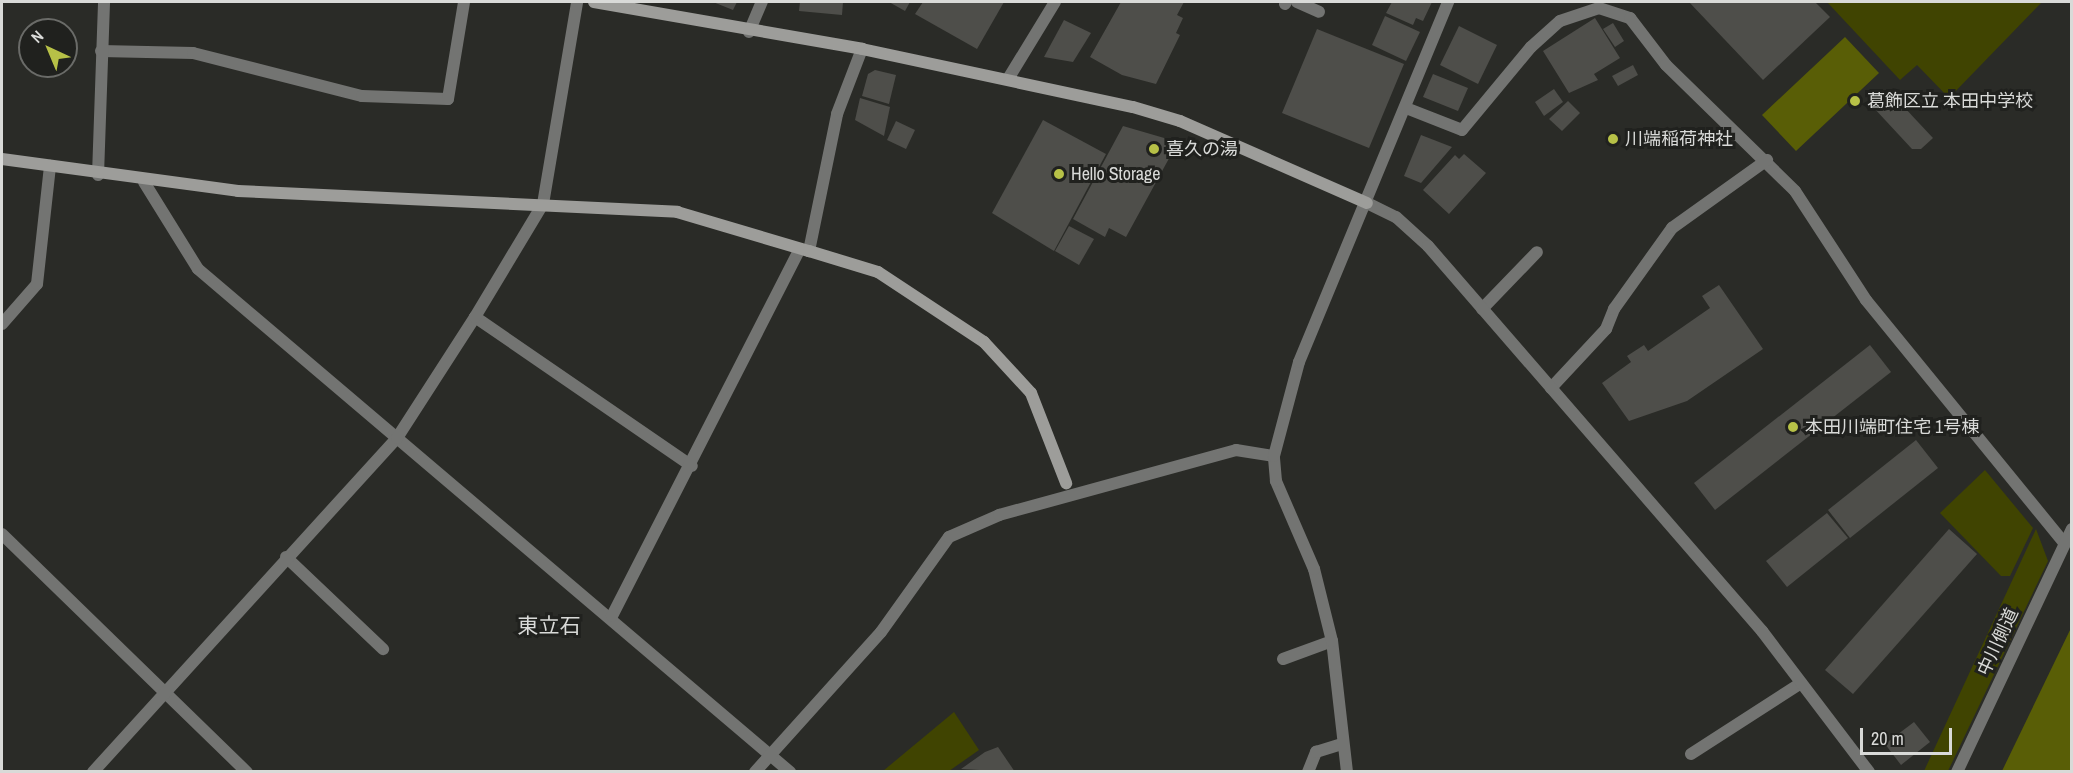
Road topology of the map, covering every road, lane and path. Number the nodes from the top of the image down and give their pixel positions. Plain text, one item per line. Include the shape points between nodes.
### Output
1 (104, 2) edge
2 (464, 2) edge
3 (577, 2) edge
4 (594, 2) edge
5 (762, 2) edge
6 (1054, 2) edge
7 (1289, 2) edge
8 (1448, 2) edge
9 (1319, 12) dead end
10 (749, 32) junction
11 (862, 49) junction
12 (101, 51) junction
13 (1008, 79) junction
14 (1406, 108) junction
15 (2, 159) edge
16 (1767, 160) junction
17 (50, 166) junction
18 (98, 175) junction
19 (144, 182) junction
20 (1367, 203) junction
21 (543, 204) junction
22 (805, 250) junction
23 (1537, 252) dead end
24 (1482, 309) junction
25 (475, 317) junction
26 (2, 324) edge
27 (1551, 388) junction
28 (397, 438) junction
29 (1274, 456) junction
30 (692, 466) junction
31 (1069, 488) junction
32 (2072, 529) edge
33 (2, 534) edge
34 (2064, 543) junction
35 (286, 557) junction
36 (612, 616) junction
37 (1332, 641) junction
38 (383, 649) dead end
39 (1283, 659) dead end
40 (1801, 683) junction
41 (163, 695) junction
42 (1342, 744) junction
43 (771, 754) junction
44 (1692, 754) dead end
45 (93, 771) edge
46 (247, 771) edge
47 (755, 771) edge
48 (790, 771) edge
49 (1308, 771) edge
50 (1347, 771) edge
51 (1869, 771) edge
52 (1956, 771) edge

1 - 12 street
2 - 12 street via 448,99 362,96 193,53
3 - 21 street
4 - 10 street
5 - 10 street
6 - 13 street
7 - 9 street
8 - 14 street
10 - 11 street
11 - 13 street
11 - 22 street via 837,114
12 - 18 street
13 - 20 street via 1180,121
14 - 16 street via 1462,130 1531,47 1560,21 1599,8 1630,18 1666,65
14 - 20 street
15 - 17 street
16 - 27 street via 1672,228 1606,328
16 - 34 street via 1795,191 1866,300
17 - 18 street
17 - 26 street via 37,284
18 - 19 street
19 - 21 street
19 - 28 street via 198,269
20 - 24 street via 1414,232
20 - 29 street via 1299,362
21 - 22 street via 677,212
21 - 25 street
22 - 30 street
22 - 31 street via 878,272 984,342 1031,393
23 - 24 street
24 - 27 street
25 - 28 street
25 - 30 street
27 - 40 street
28 - 35 street
28 - 36 street
29 - 31 street via 1236,450
29 - 37 street via 1276,481 1314,569
30 - 36 street
31 - 43 street via 949,537 881,632
32 - 34 street, 中川側道
33 - 41 street
34 - 52 street, 中川側道
35 - 38 street
35 - 41 street
36 - 43 street
37 - 39 street
37 - 42 street
40 - 44 street
40 - 51 street
41 - 45 street
41 - 46 street
42 - 49 street via 1316,752
42 - 50 street
43 - 47 street
43 - 48 street

